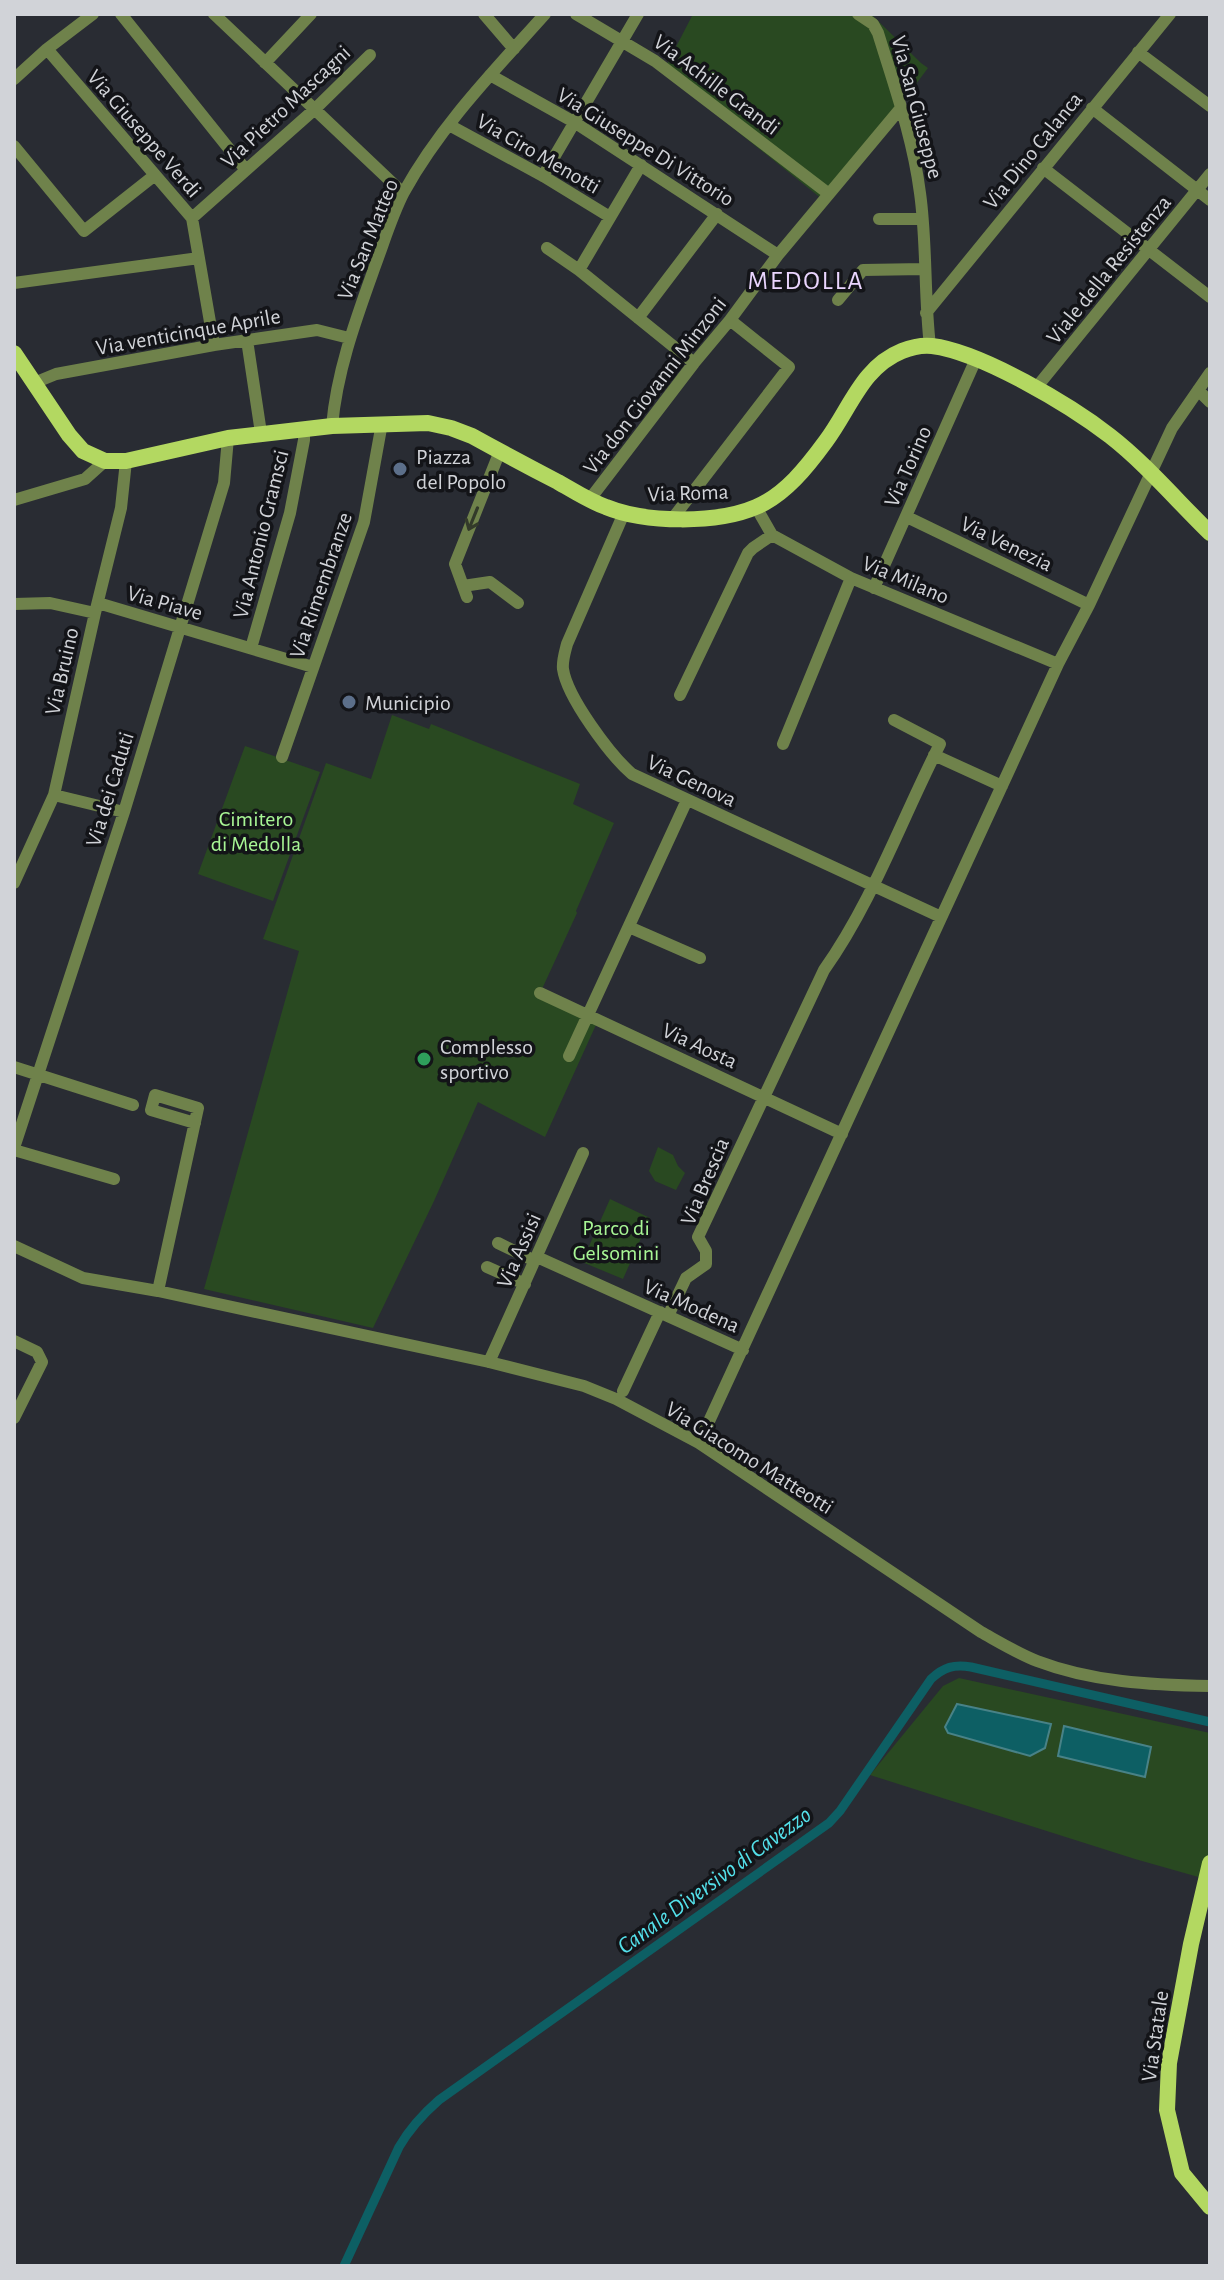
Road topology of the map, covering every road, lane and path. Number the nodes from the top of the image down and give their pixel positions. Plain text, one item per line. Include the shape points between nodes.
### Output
1 (66, 14) edge
2 (93, 14) edge
3 (121, 14) edge
4 (214, 14) edge
5 (311, 14) edge
6 (484, 14) edge
7 (545, 14) edge
8 (576, 14) edge
9 (638, 14) edge
10 (858, 14) edge
11 (1170, 14) edge
12 (77, 26) junction
13 (623, 40) junction
14 (47, 49) junction
15 (514, 49) junction
16 (1138, 52) junction
17 (370, 55) dead end
18 (265, 63) junction
19 (490, 75) junction
20 (14, 79) edge
21 (1210, 106) edge
22 (1092, 108) junction
23 (315, 109) junction
24 (900, 109) junction
25 (574, 122) junction
26 (449, 125) junction
27 (14, 146) edge
28 (641, 165) junction
29 (1043, 168) junction
30 (246, 170) junction
31 (1210, 174) edge
32 (155, 175) junction
33 (543, 176) junction
34 (1197, 190) junction
35 (403, 193) junction
36 (829, 194) junction
37 (1210, 200) edge
38 (717, 214) junction
39 (610, 217) junction
40 (192, 218) junction
41 (879, 219) dead end
42 (922, 219) junction
43 (547, 248) dead end
44 (1150, 250) junction
45 (778, 255) junction
46 (199, 258) junction
47 (924, 269) junction
48 (579, 270) junction
49 (14, 283) edge
50 (1210, 297) edge
51 (838, 300) dead end
52 (926, 313) junction
53 (638, 318) junction
54 (730, 320) junction
55 (349, 338) junction
56 (247, 340) junction
57 (214, 345) junction
58 (930, 346) junction
59 (14, 353) edge
60 (976, 359) junction
61 (694, 363) junction
62 (1210, 373) edge
63 (34, 383) junction
64 (1036, 388) junction
65 (1198, 390) junction
66 (1210, 402) edge
67 (382, 423) junction
68 (332, 426) junction
69 (304, 429) junction
70 (261, 433) junction
71 (228, 438) junction
72 (500, 451) junction
73 (105, 461) junction
74 (126, 461) junction
75 (1150, 474) junction
76 (590, 499) junction
77 (14, 500) edge
78 (756, 507) junction
79 (624, 513) junction
80 (907, 517) junction
81 (673, 518) junction
82 (1207, 524) edge
83 (772, 535) junction
84 (851, 578) junction
85 (874, 588) junction
86 (518, 603) dead end
87 (14, 604) edge
88 (1089, 605) junction
89 (96, 608) junction
90 (179, 626) junction
91 (251, 648) junction
92 (1058, 664) junction
93 (313, 667) junction
94 (680, 695) dead end
95 (894, 720) dead end
96 (783, 744) dead end
97 (934, 755) junction
98 (282, 757) dead end
99 (1002, 786) junction
100 (54, 795) junction
101 (687, 800) junction
102 (124, 812) junction
103 (14, 883) edge
104 (872, 885) junction
105 (941, 917) junction
106 (629, 927) junction
107 (700, 958) dead end
108 (540, 993) dead end
109 (587, 1015) junction
110 (569, 1056) dead end
111 (14, 1067) edge
112 (38, 1075) junction
113 (762, 1097) junction
114 (133, 1105) dead end
115 (195, 1123) dead end
116 (842, 1134) junction
117 (14, 1149) edge
118 (583, 1153) dead end
119 (114, 1179) dead end
120 (498, 1243) dead end
121 (14, 1246) edge
122 (536, 1259) junction
123 (487, 1267) dead end
124 (525, 1284) junction
125 (158, 1291) junction
126 (664, 1314) junction
127 (14, 1341) edge
128 (743, 1350) junction
129 (489, 1362) junction
130 (623, 1391) dead end
131 (14, 1418) edge
132 (699, 1443) junction
133 (1210, 1686) edge
134 (1210, 1863) edge
135 (1210, 2207) edge

1 - 12 street
2 - 12 street
3 - 30 street
4 - 18 street
5 - 18 street
6 - 15 street
7 - 15 street, Via San Matteo
8 - 13 street, Via Achille Grandi
9 - 13 street
10 - 24 street, Via San Giuseppe via 878,33
11 - 16 street, Via Dino Calanca
12 - 14 street
13 - 25 street
13 - 36 street, Via Achille Grandi
14 - 20 street
14 - 32 street, Via Giuseppe Verdi
15 - 19 street, Via San Matteo
16 - 21 street
16 - 22 street, Via Dino Calanca
17 - 23 street, Via Pietro Mascagni
18 - 23 street
19 - 25 street, Via Giuseppe Di Vittorio
19 - 26 street, Via San Matteo
22 - 29 street, Via Dino Calanca
22 - 34 street
23 - 30 street, Via Pietro Mascagni
23 - 35 street
24 - 36 street, Via don Giovanni Minzoni
24 - 42 street, Via San Giuseppe
25 - 28 street, Via Giuseppe Di Vittorio
25 - 33 street
26 - 33 street, Via Ciro Menotti
26 - 35 street, Via San Matteo
27 - 32 street via 84,231
28 - 38 street, Via Giuseppe Di Vittorio
28 - 39 street
29 - 44 street
29 - 52 street, Via Dino Calanca
30 - 40 street, Via Pietro Mascagni
31 - 34 street, Viale della Resistenza
32 - 40 street, Via Giuseppe Verdi
33 - 39 street, Via Ciro Menotti
34 - 37 street
34 - 44 street, Viale della Resistenza
35 - 55 street, Via San Matteo
36 - 45 street, Via don Giovanni Minzoni
38 - 45 street, Via Giuseppe Di Vittorio
38 - 53 street
39 - 48 street
40 - 46 street, Via Giuseppe Verdi
41 - 42 street
42 - 47 street, Via San Giuseppe
43 - 48 street
44 - 50 street
44 - 64 street, Viale della Resistenza
45 - 54 street, Via don Giovanni Minzoni
46 - 49 street
46 - 57 street, Via Giuseppe Verdi
47 - 51 street via 863,270
47 - 52 street, Via San Giuseppe
48 - 53 street
52 - 58 street, Via San Giuseppe
53 - 61 street
54 - 61 street, Via don Giovanni Minzoni
54 - 81 street via 789,367
55 - 56 street, Via venticinque Aprile via 317,330
55 - 68 street, Via San Matteo
56 - 57 street, Via venticinque Aprile
56 - 70 street
57 - 63 street, Via venticinque Aprile via 56,374
58 - 60 main road, Via Roma
58 - 78 main road, Via Roma via 903,350 872,370 814,458
59 - 63 main road
60 - 64 main road, Via Roma
60 - 80 street, Via Torino
61 - 76 street, Via don Giovanni Minzoni
62 - 65 street
63 - 73 main road via 83,451
64 - 75 main road, Via Roma via 1109,436
65 - 66 street
65 - 75 street
67 - 68 main road, Via Roma
67 - 72 main road, Via Roma via 406,429 428,423 451,428
67 - 93 street, Via Rimembranze via 364,522
68 - 69 main road, Via Roma
69 - 70 main road, Via Roma
69 - 91 street, Via Antonio Gramsci via 290,513
70 - 71 main road, Via Roma
71 - 74 main road, Via Roma
71 - 90 street, Via dei Caduti via 224,483
72 - 76 main road, Via Roma
72 -> 86 street via 455,564 465,592 490,582
73 - 74 main road, Via Roma
73 - 77 street via 85,479
74 - 89 street, Via Bruino via 121,508
75 - 82 main road, Via Roma
75 - 88 street
76 - 79 main road, Via Roma
78 - 81 main road, Via Roma via 711,517
78 - 83 street
79 - 81 main road, Via Roma
79 - 101 street, Via Genova via 567,644 563,666 577,705 625,767
80 - 85 street, Via Torino
80 - 88 street, Via Venezia
83 - 84 street, Via Milano
83 - 94 street via 748,553
84 - 85 street, Via Milano
84 - 96 street
85 - 92 street, Via Milano
87 - 89 street, Via Piave
88 - 92 street
89 - 90 street, Via Piave
89 - 100 street, Via Bruino
90 - 91 street, Via Piave
90 - 102 street, Via dei Caduti
91 - 93 street, Via Piave
92 - 99 street
93 - 98 street, Via Rimembranze
95 - 97 street via 940,744
97 - 99 street
97 - 104 street
99 - 105 street
100 - 102 street
100 - 103 street, Via Bruino
101 - 104 street, Via Genova
101 - 106 street
102 - 112 street, Via dei Caduti
104 - 105 street, Via Genova
104 - 113 street
105 - 116 street
106 - 107 street
106 - 109 street
108 - 109 street, Via Aosta
109 - 110 street
109 - 113 street, Via Aosta
111 - 112 street
112 - 114 street
112 - 117 street, Via dei Caduti
113 - 116 street, Via Aosta
113 - 126 street, Via Brescia via 698,1237 706,1264 686,1278
115 - 125 street
116 - 128 street
117 - 119 street
118 - 122 street, Via Assisi
120 - 122 street, Via Modena
121 - 125 street, Via Giacomo Matteotti via 83,1278
122 - 124 street, Via Assisi
122 - 126 street, Via Modena
123 - 124 street
124 - 129 street, Via Assisi
125 - 129 street, Via Giacomo Matteotti
126 - 128 street, Via Modena
126 - 130 street
127 - 131 street via 37,1352 42,1362
128 - 132 street
129 - 132 street, Via Giacomo Matteotti via 584,1386
132 - 133 street, Via Giacomo Matteotti via 1007,1647 1057,1668 1110,1680
134 - 135 main road, Via Statale via 1169,2063 1167,2110 1182,2173

